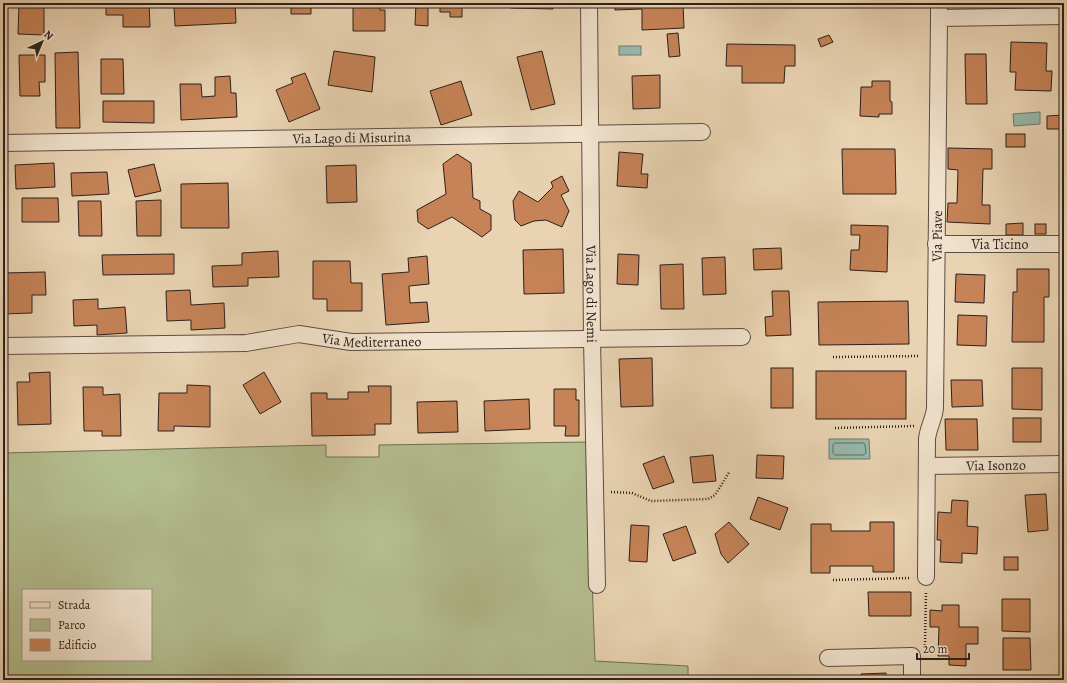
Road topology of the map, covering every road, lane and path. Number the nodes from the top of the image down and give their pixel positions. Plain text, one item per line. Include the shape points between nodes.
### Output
1 (589, 3) edge
2 (939, 11) edge
3 (1064, 16) edge
4 (702, 132) dead end
5 (590, 133) junction
6 (3, 143) edge
7 (936, 244) junction
8 (1064, 244) edge
9 (742, 337) dead end
10 (592, 339) junction
11 (3, 346) edge
12 (936, 356) junction
13 (833, 357) dead end
14 (931, 425) junction
15 (835, 428) dead end
16 (1064, 464) edge
17 (927, 466) junction
18 (730, 470) dead end
19 (594, 490) junction
20 (926, 577) junction
21 (834, 580) dead end
22 (597, 585) dead end
23 (912, 656) junction
24 (828, 658) dead end
25 (912, 680) edge

1 - 5 street, Via Lago di Nemi
2 - 3 street, Via Piave
2 - 7 street, Via Piave
4 - 5 street, Via Lago di Misurina
5 - 6 street, Via Lago di Misurina
5 - 10 street, Via Lago di Nemi
7 - 8 street, Via Ticino
7 - 12 street, Via Piave
9 - 10 street, Via Mediterraneo
10 - 11 street, Via Mediterraneo via 351,342 295,334 248,343
10 - 19 street, Via Lago di Nemi
12 - 13 path
12 - 14 street, Via Piave via 935,410
14 - 15 path
14 - 17 street, Via Piave via 927,439
16 - 17 street, Via Isonzo
17 - 20 street, Via Piave
18 - 19 path via 715,495 708,499 651,501 632,493
19 - 22 street, Via Lago di Nemi
20 - 21 path
20 - 23 path via 925,657
23 - 24 street
23 - 25 street

